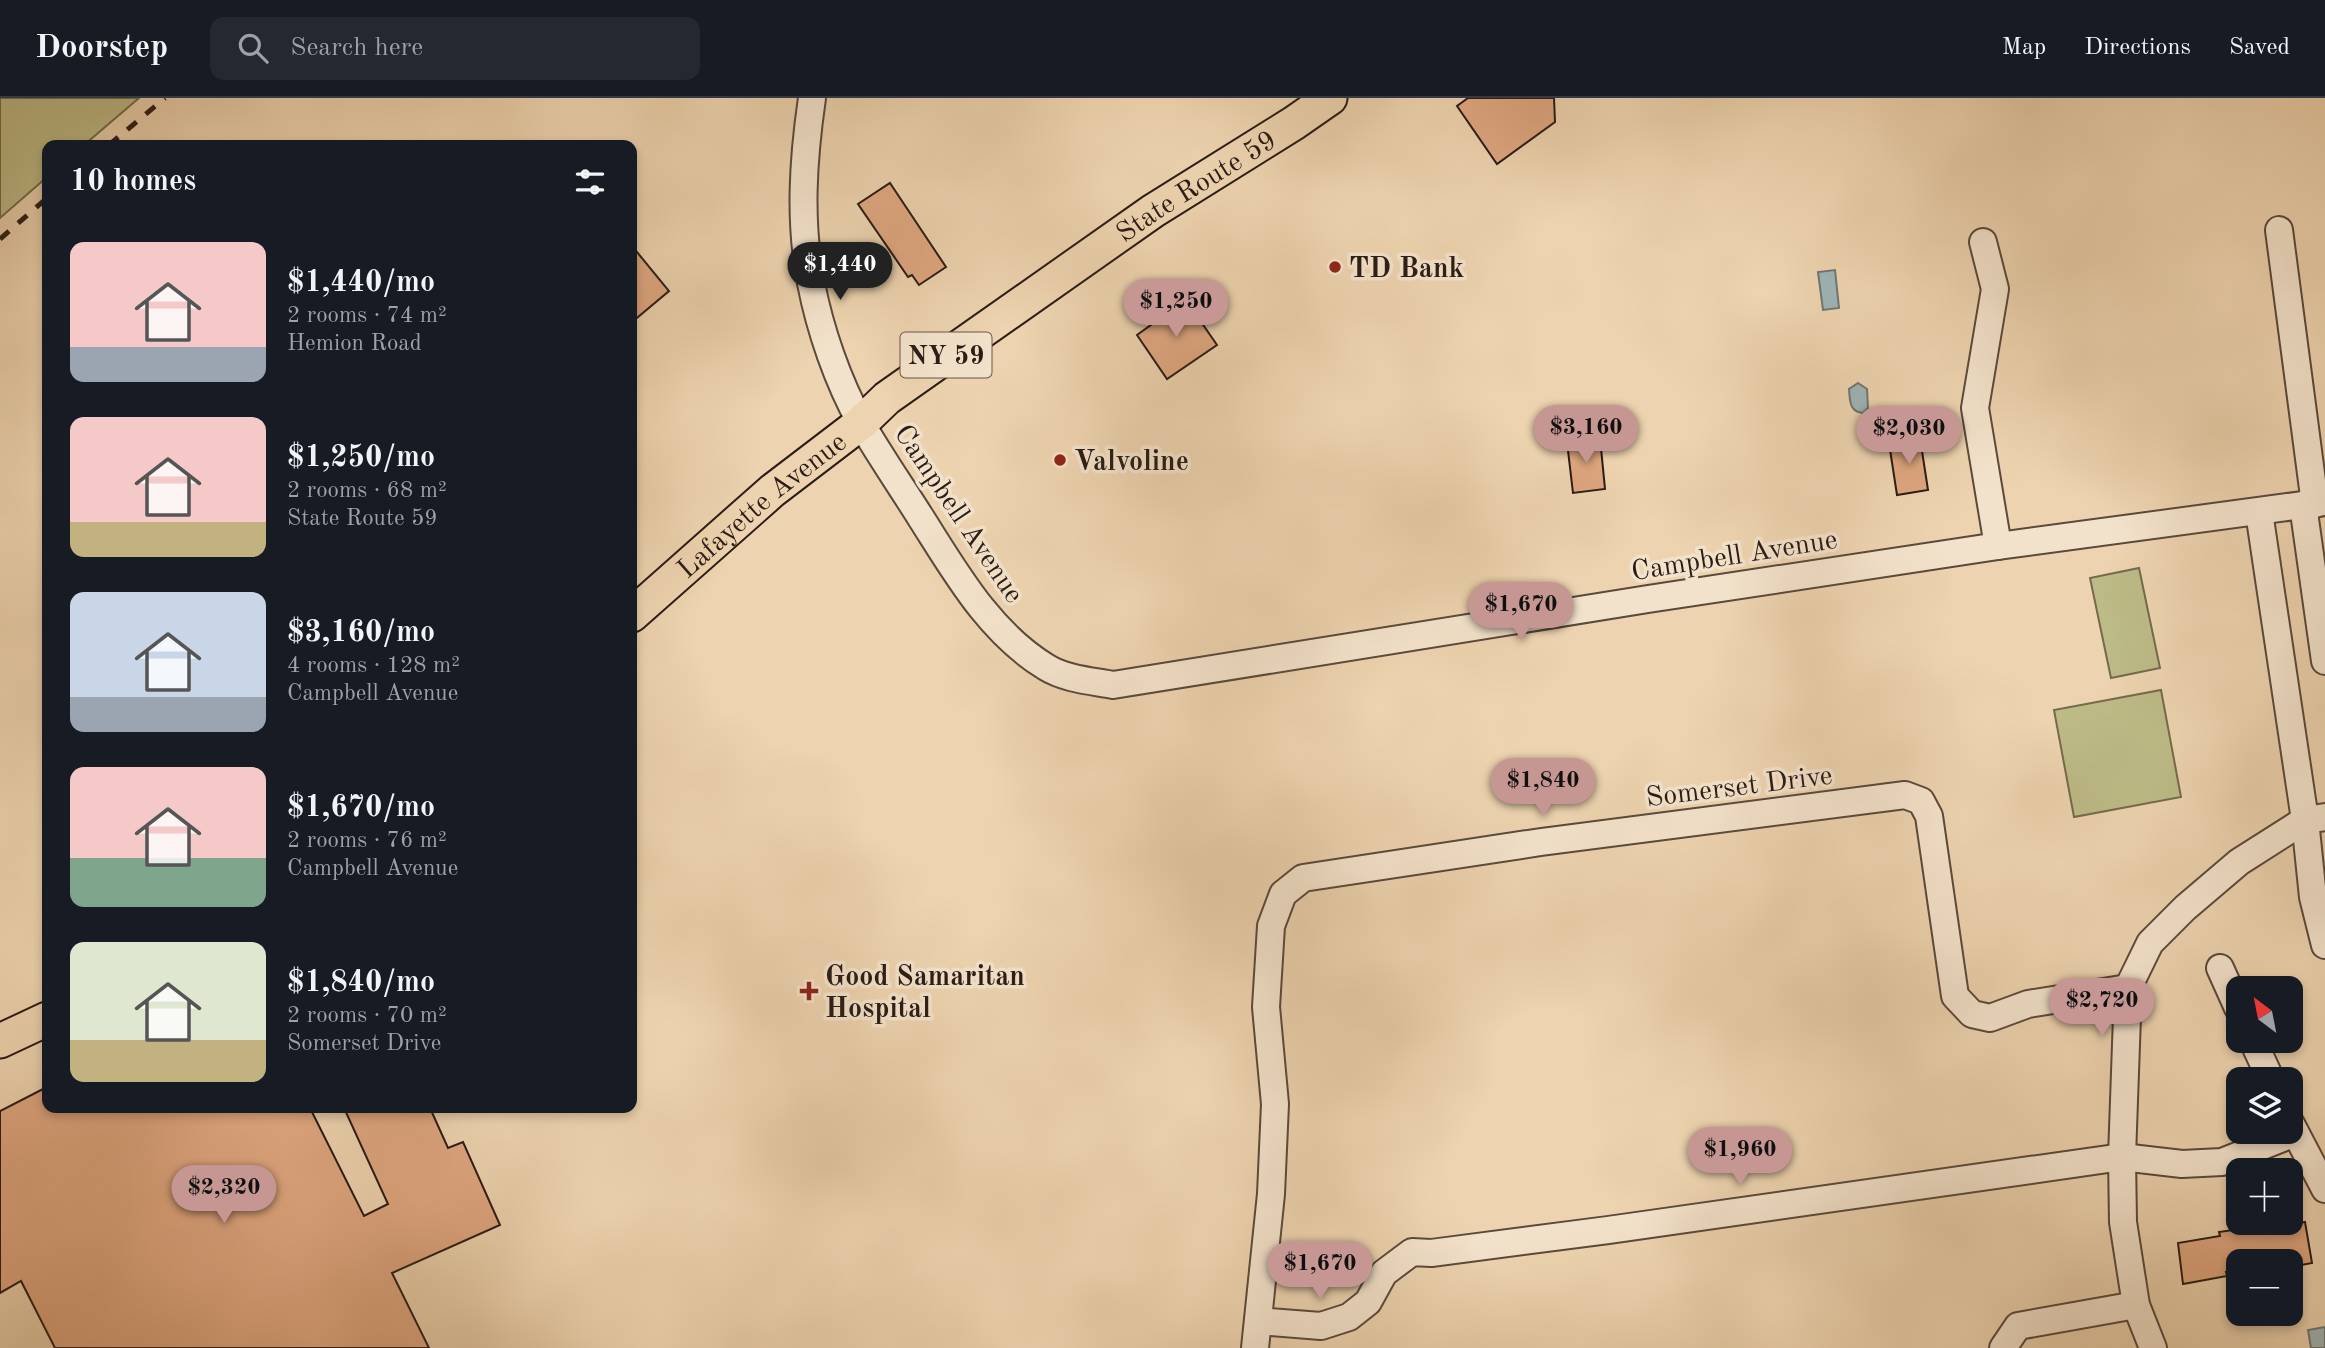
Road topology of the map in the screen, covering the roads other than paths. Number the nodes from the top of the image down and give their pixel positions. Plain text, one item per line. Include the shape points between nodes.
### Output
1 (812, 98) edge
2 (1330, 98) edge
3 (2279, 230) dead end
4 (1983, 242) dead end
5 (861, 423) junction
6 (2314, 504) edge
7 (2259, 512) junction
8 (1998, 546) junction
9 (637, 611) edge
10 (2325, 660) edge
11 (2315, 818) edge
12 (2325, 945) edge
13 (2220, 968) dead end
14 (2226, 981) edge
15 (2128, 988) junction
16 (42, 1021) edge
17 (0, 1041) edge
18 (2260, 1144) edge
19 (2301, 1144) edge
20 (2122, 1157) junction
21 (2325, 1189) edge
22 (2136, 1305) junction
23 (1258, 1321) junction
24 (1255, 1348) edge
25 (2003, 1348) edge
26 (2153, 1348) edge

1 - 5 street, Campbell Avenue via 803,186 804,242 824,332
2 - 5 main road, State Route 59 / NY 59 via 1153,211 907,383
3 - 6 street
4 - 8 street via 1995,289 1975,408
5 - 8 street, Campbell Avenue via 969,593 1011,641 1048,669 1113,685
5 - 9 main road, Lafayette Avenue / NY 59 via 772,491
6 - 7 street, Campbell Avenue
6 - 10 street
7 - 8 street, Campbell Avenue
7 - 11 street
11 - 12 street via 2313,897
11 - 15 street via 2239,862 2185,908 2150,943
13 - 14 street
15 - 20 street
15 - 23 street, Somerset Drive via 2028,1004 1990,1018 1972,1014 1955,996 1929,816 1922,801 1905,795 1303,878 1283,894 1271,926 1266,1007 1275,1104
16 - 17 main road
18 - 20 street via 2222,1162 2182,1164
19 - 21 street
20 - 22 street via 2123,1222
20 - 23 street via 1621,1228 1412,1252 1384,1273 1368,1302 1349,1317 1321,1326
22 - 25 street via 2018,1326
22 - 26 street
23 - 24 street, Somerset Drive

